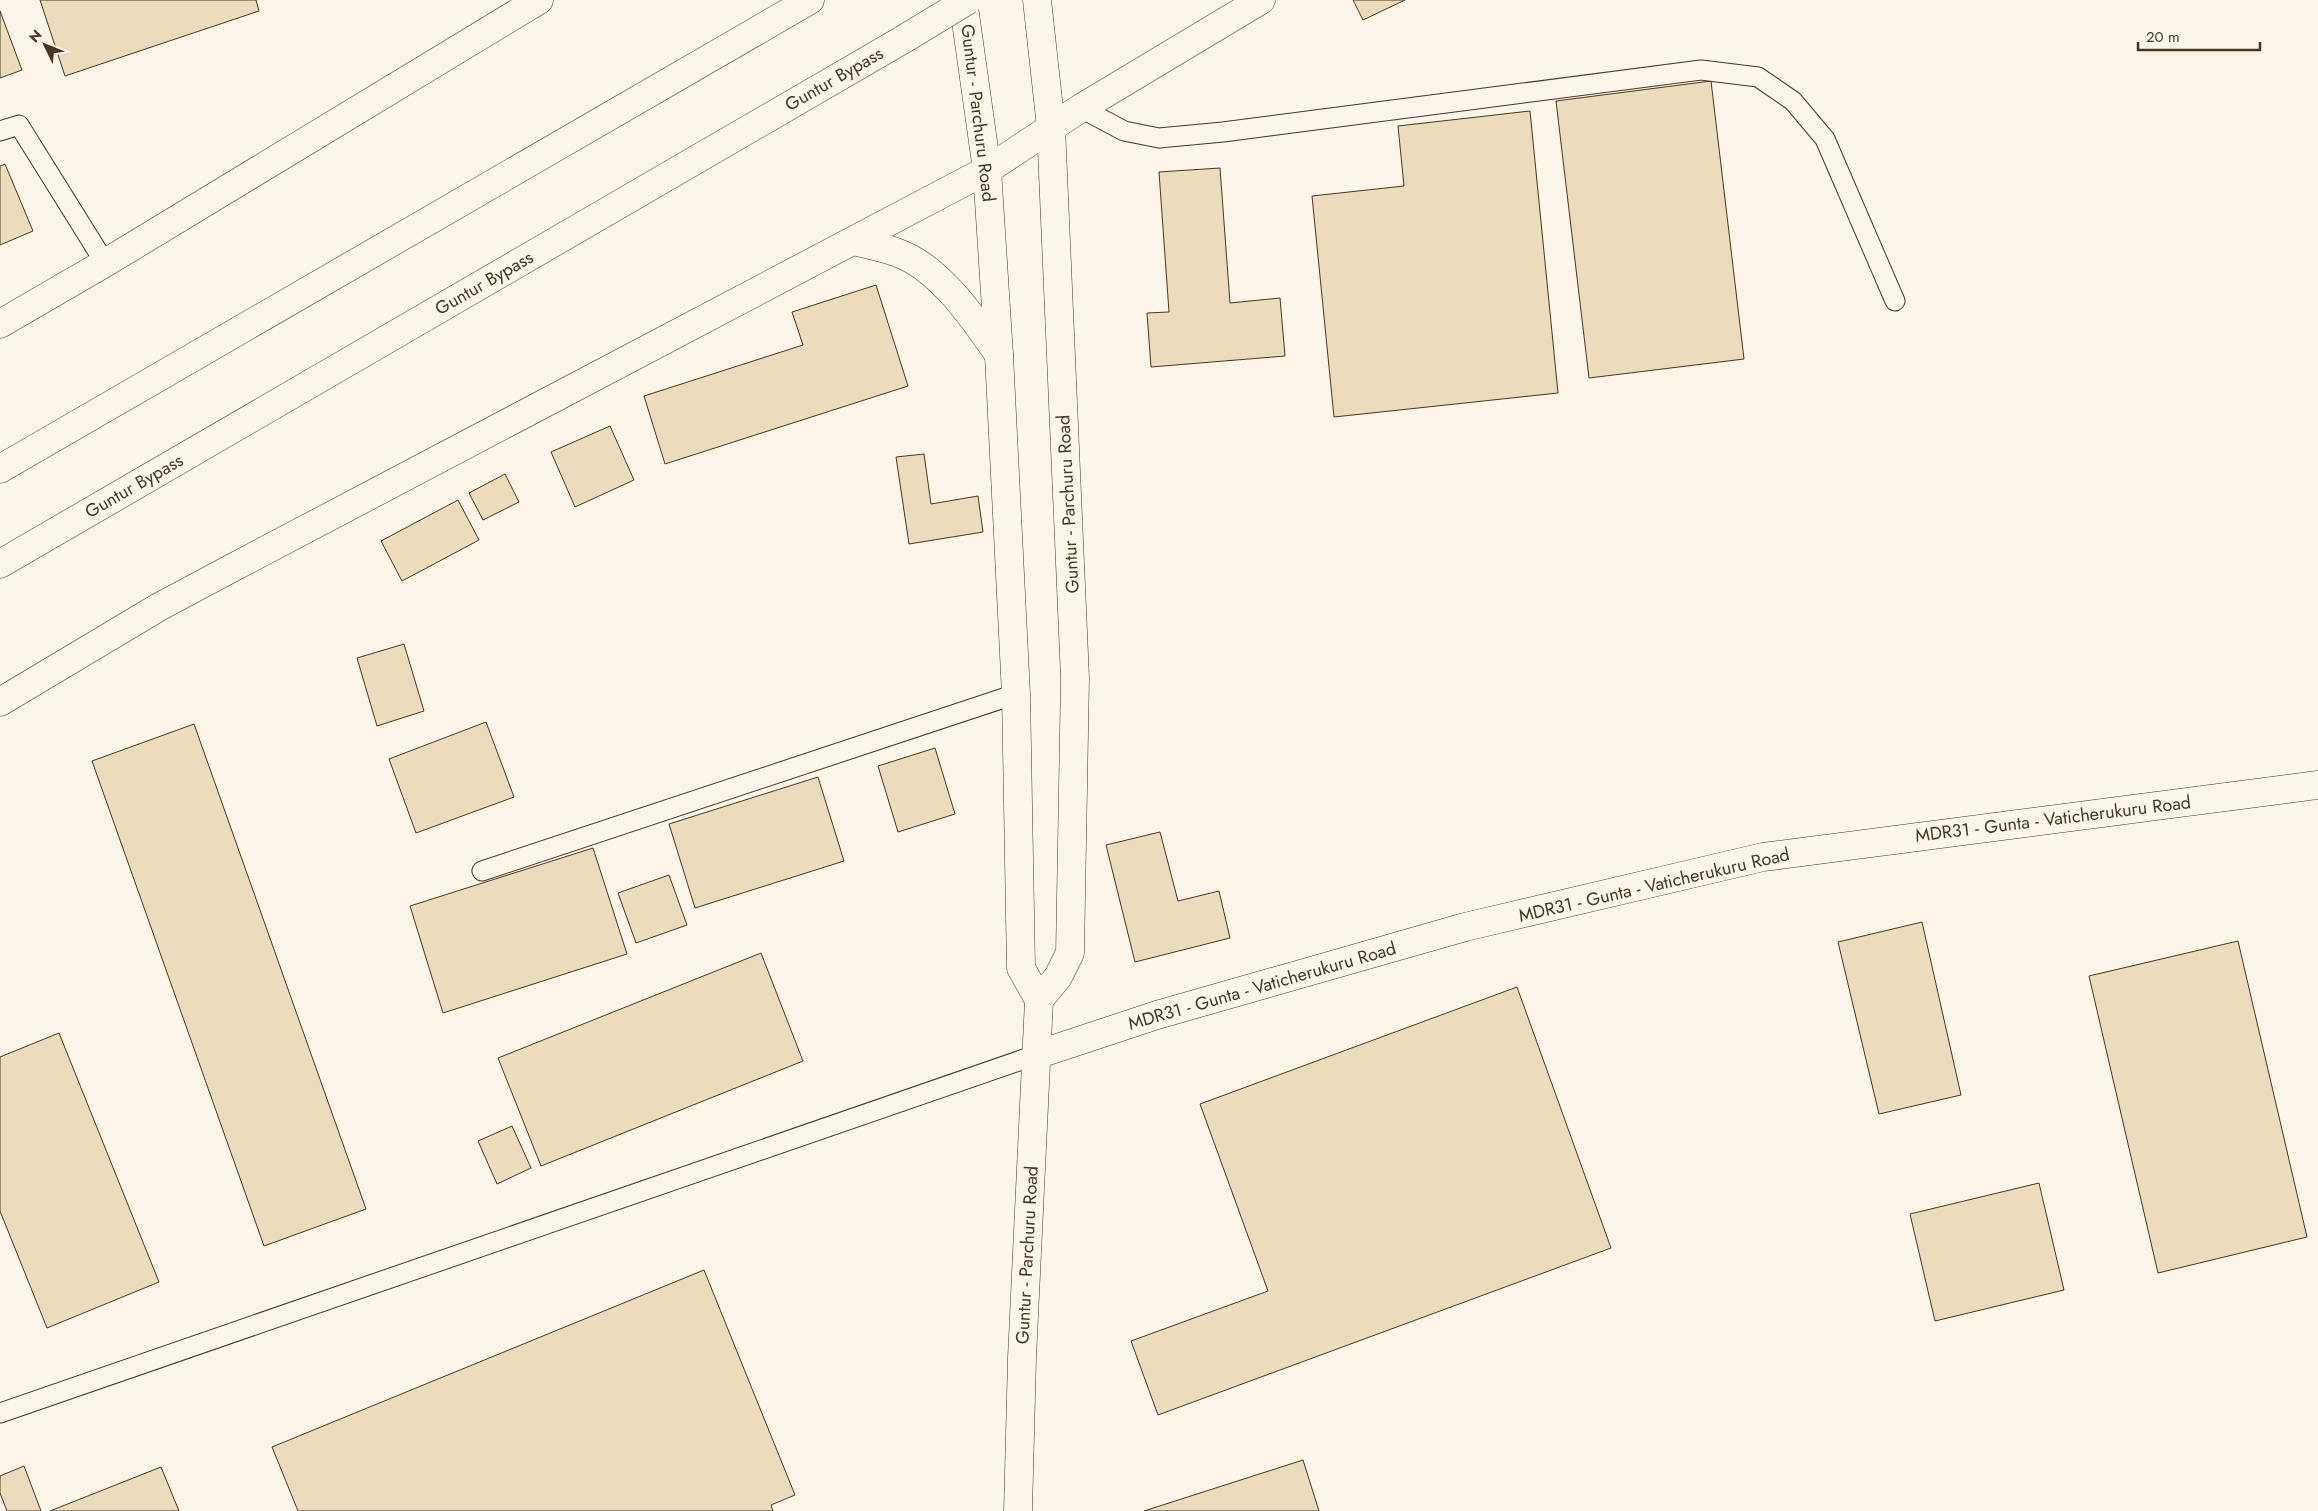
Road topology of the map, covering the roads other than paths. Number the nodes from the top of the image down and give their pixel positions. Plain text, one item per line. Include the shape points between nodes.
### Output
1 (539, 0) edge
2 (810, 0) edge
3 (963, 0) edge
4 (968, 0) edge
5 (1037, 0) edge
6 (1261, 0) edge
7 (1081, 108) junction
8 (1051, 128) junction
9 (0, 131) edge
10 (987, 170) junction
11 (854, 241) junction
12 (105, 263) junction
13 (1895, 301) dead end
14 (0, 324) edge
15 (999, 355) junction
16 (0, 469) edge
17 (0, 564) edge
18 (1016, 694) junction
19 (0, 702) edge
20 (2318, 785) edge
21 (482, 871) dead end
22 (1039, 1000) junction
23 (1036, 1055) junction
24 (0, 1413) edge
25 (1018, 1511) edge

1 - 12 main road
2 - 16 main road
3 - 10 main road, Guntur - Parchuru Road
4 - 17 main road, Guntur Bypass, bridge
5 - 8 main road, Guntur - Parchuru Road
6 - 7 main road
7 - 8 main road
7 - 13 lane via 1124,131 1158,138 1701,70 1758,77 1793,101 1825,139
8 - 10 main road
8 - 22 main road, Guntur - Parchuru Road via 1076,678 1070,953 1058,977
9 - 12 lane via 19,125
10 - 11 main road
10 - 15 main road, Guntur - Parchuru Road
11 - 15 main road via 900,253 923,268 960,300
11 - 19 main road via 175,599
12 - 14 main road
15 - 18 main road, Guntur - Parchuru Road
18 - 21 lane
18 - 22 main road, Guntur - Parchuru Road via 1021,968
20 - 23 main road, MDR31 - Gunta - Vaticherukuru Road via 1763,857 1465,927 1158,1015
22 - 23 main road, Guntur - Parchuru Road
23 - 24 lane
23 - 25 main road, Guntur - Parchuru Road

